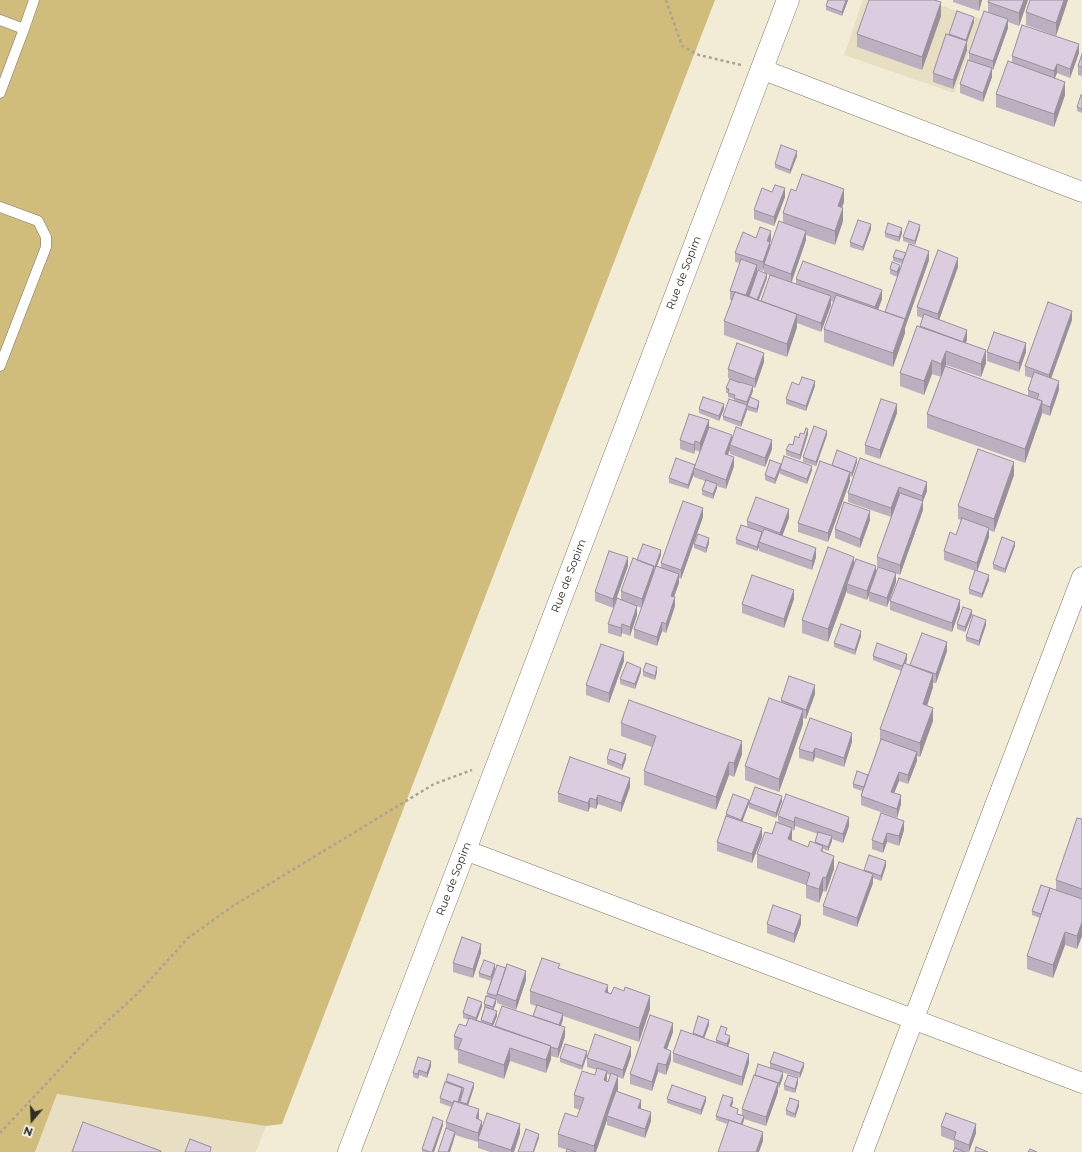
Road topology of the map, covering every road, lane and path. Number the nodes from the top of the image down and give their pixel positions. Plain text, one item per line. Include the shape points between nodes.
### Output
1 (34, 0) edge
2 (666, 0) edge
3 (788, 0) edge
4 (0, 20) edge
5 (24, 29) junction
6 (761, 69) junction
7 (0, 93) edge
8 (1082, 192) edge
9 (0, 207) edge
10 (0, 366) edge
11 (1082, 577) edge
12 (498, 762) junction
13 (465, 850) junction
14 (914, 1019) junction
15 (1082, 1083) edge
16 (0, 1132) edge
17 (349, 1152) edge
18 (863, 1152) edge

1 - 5 lane
2 - 6 path via 682,46 699,55
3 - 6 street, Rue de Sopim
4 - 5 lane
5 - 7 lane
6 - 8 street
6 - 12 street, Rue de Sopim
9 - 10 lane via 38,221 46,237 46,247
11 - 14 street
12 - 13 street, Rue de Sopim
12 - 16 path via 434,784 250,895 188,938 139,992 86,1042
13 - 14 street
13 - 17 street, Rue de Sopim
14 - 15 street
14 - 18 street

